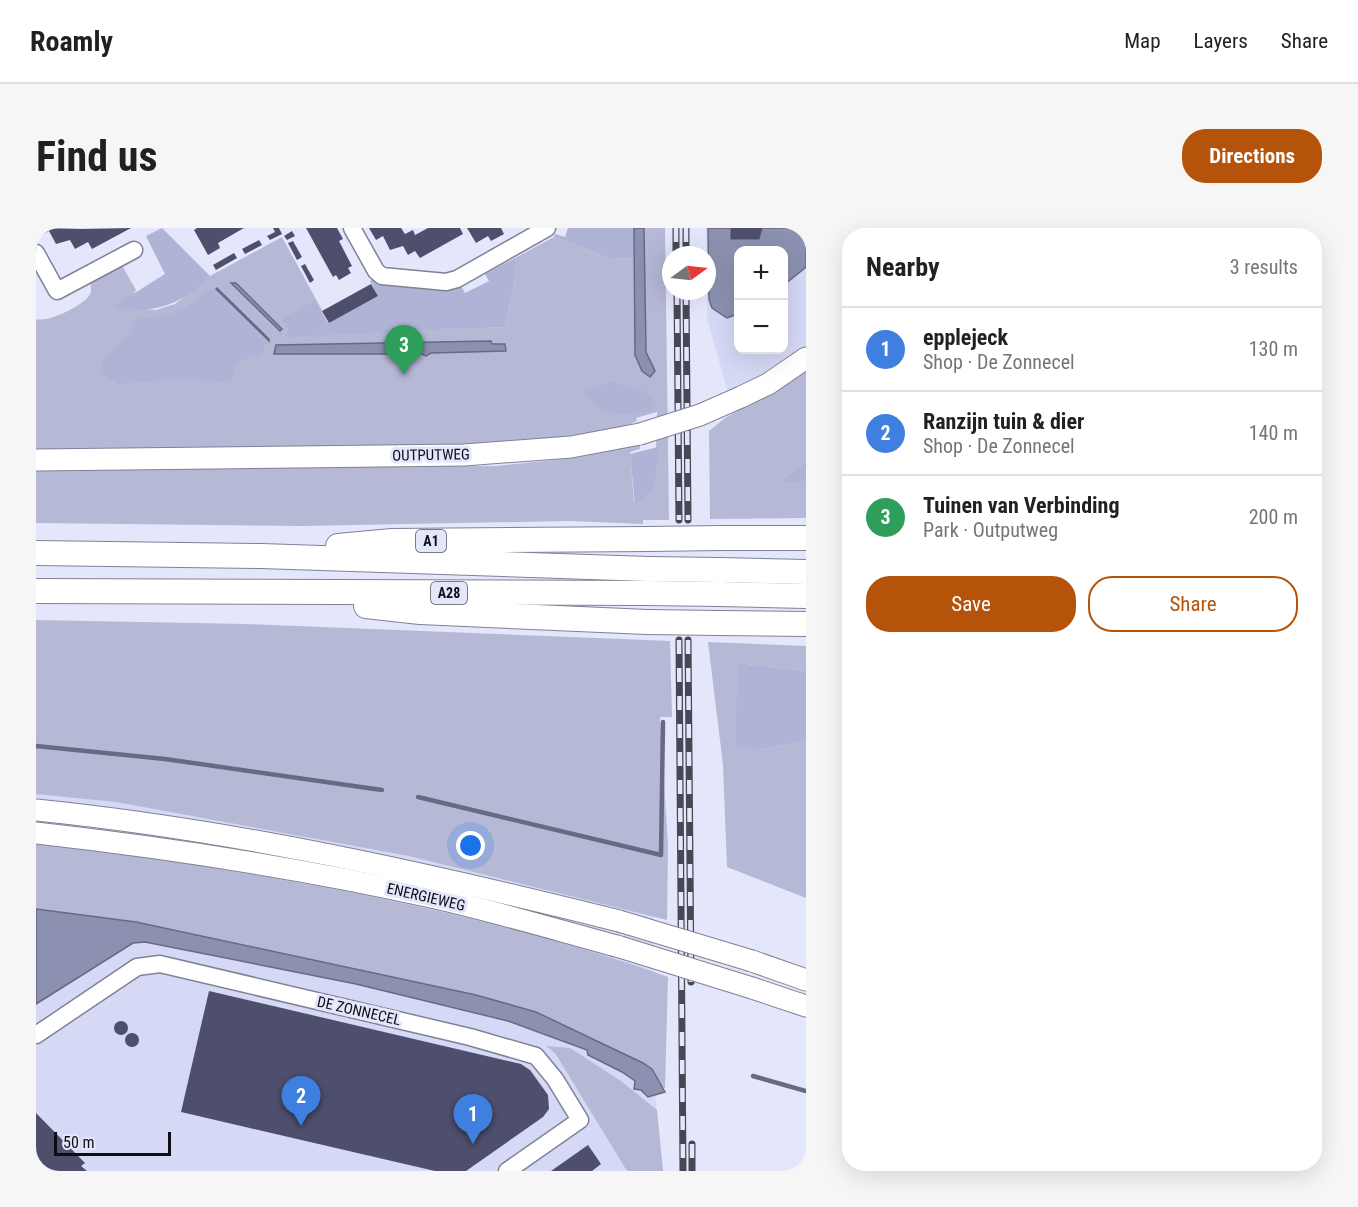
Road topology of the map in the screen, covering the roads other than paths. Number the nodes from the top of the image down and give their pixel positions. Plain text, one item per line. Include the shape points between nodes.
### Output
1 (352, 228) edge
2 (547, 228) edge
3 (134, 250) dead end
4 (36, 253) edge
5 (806, 358) edge
6 (36, 460) edge
7 (806, 538) edge
8 (36, 553) edge
9 (216, 556) junction
10 (806, 572) edge
11 (647, 581) junction
12 (36, 591) edge
13 (250, 593) junction
14 (806, 596) edge
15 (806, 624) edge
16 (36, 810) edge
17 (36, 833) edge
18 (806, 980) edge
19 (806, 1006) edge
20 (36, 1035) edge
21 (507, 1171) edge

1 - 2 street via 382,276 446,282
3 - 4 street via 57,291
5 - 6 main road, OUTPUTWEG, bridge via 768,384 700,415 640,434 572,447 464,455
7 - 9 highway, A1, bridge via 392,541
8 - 9 highway, A28
9 - 11 highway, A28
10 - 11 highway, A28, bridge via 720,570
11 - 13 highway, A28
11 - 14 highway, A28, bridge via 720,594
12 - 13 highway, A28
13 - 15 highway, A28, bridge via 420,612
16 - 18 main road, ENERGIEWEG, bridge via 201,830 354,859 619,921
17 - 19 main road, ENERGIEWEG, bridge via 197,853 432,897 620,947
20 - 21 street, DE ZONNECEL via 137,967 160,964 536,1056 580,1120

